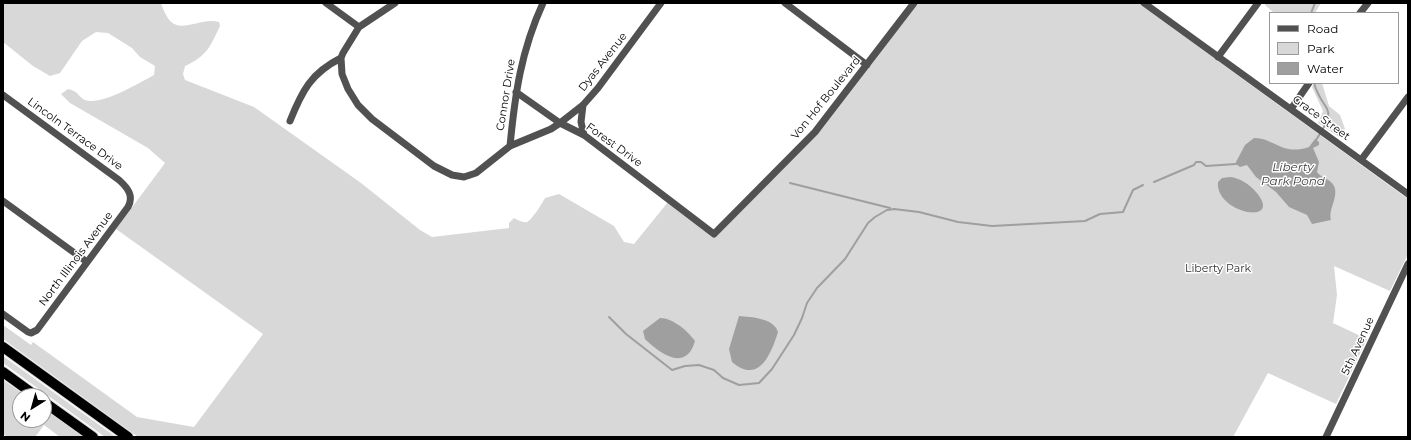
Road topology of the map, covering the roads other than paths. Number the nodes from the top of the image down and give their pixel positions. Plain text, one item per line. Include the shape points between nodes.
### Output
1 (326, 3) edge
2 (395, 3) edge
3 (543, 3) edge
4 (661, 3) edge
5 (786, 3) edge
6 (914, 3) edge
7 (1258, 3) edge
8 (1368, 3) edge
9 (1147, 4) edge
10 (1361, 12) edge
11 (359, 27) junction
12 (1218, 57) junction
13 (341, 58) junction
14 (867, 65) junction
15 (1308, 84) edge
16 (516, 92) junction
17 (3, 95) edge
18 (1408, 97) edge
19 (583, 105) junction
20 (1291, 109) junction
21 (290, 121) dead end
22 (560, 123) junction
23 (584, 135) junction
24 (510, 146) junction
25 (1361, 160) junction
26 (130, 193) joint
27 (1408, 194) edge
28 (3, 201) edge
29 (714, 234) joint
30 (87, 262) junction
31 (1408, 264) edge
32 (3, 314) edge
33 (3, 347) edge
34 (3, 372) edge
35 (25, 388) edge
36 (52, 408) edge
37 (93, 437) edge
38 (128, 437) edge
39 (1326, 437) edge

1 - 11 street
2 - 11 street
3 - 16 street, Connor Drive via 527,44
4 - 19 street, Dyas Avenue
5 - 14 street
6 - 14 street, Von Hof Boulevard
7 - 12 street
8 - 10 street
9 - 12 street, Grace Street
11 - 13 street
12 - 20 street, Grace Street
13 - 21 street via 323,67 313,77
13 - 24 street via 344,81 361,109 446,173 464,176 476,173
14 - 29 street, Von Hof Boulevard via 812,136
15 - 20 street
16 - 22 street
16 - 24 street, Connor Drive
17 - 26 street, Lincoln Terrace Drive via 119,180
18 - 25 street
19 - 22 street, Dyas Avenue
19 - 23 street via 581,122
20 - 25 street, Grace Street
22 - 23 street, Forest Drive
22 - 24 street
23 - 29 street, Forest Drive
25 - 27 street, Grace Street
26 - 30 street, North Illinois Avenue via 128,207
28 - 30 street
30 - 32 street, North Illinois Avenue via 37,330 31,333
31 - 39 street, 5th Avenue
33 - 38 highway
34 - 35 highway
36 - 37 highway

